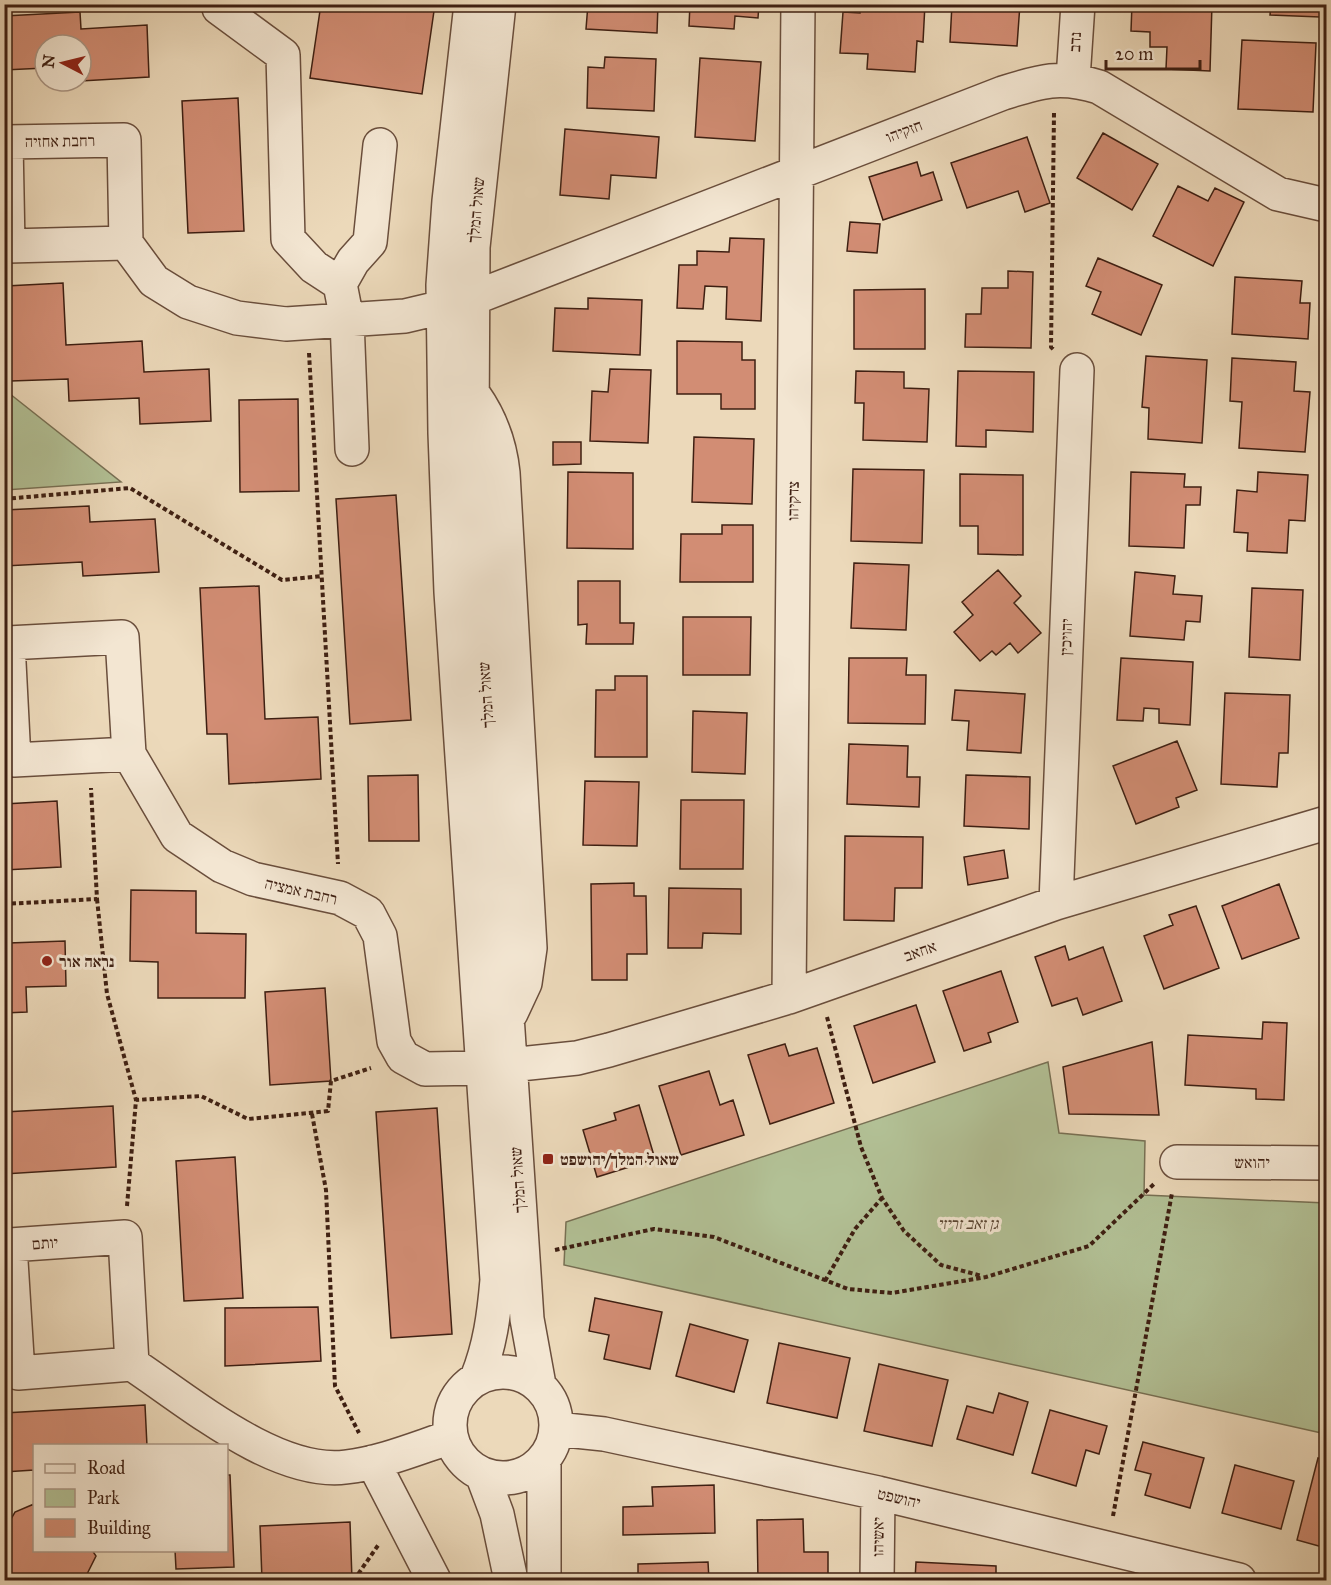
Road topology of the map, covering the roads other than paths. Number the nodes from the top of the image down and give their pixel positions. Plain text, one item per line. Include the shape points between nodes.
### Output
1 (219, 4) edge
2 (471, 4) edge
3 (499, 4) edge
4 (798, 4) edge
5 (1077, 4) edge
6 (1073, 79) junction
7 (380, 145) dead end
8 (796, 173) junction
9 (1326, 205) edge
10 (126, 243) junction
11 (340, 284) junction
12 (457, 303) junction
13 (347, 320) junction
14 (1077, 370) road end
15 (352, 449) dead end
16 (129, 754) junction
17 (1326, 823) edge
18 (1056, 903) junction
19 (789, 997) junction
20 (497, 1067) junction
21 (1177, 1162) road end
22 (1326, 1162) edge
23 (132, 1364) junction
24 (477, 1378) junction
25 (539, 1385) junction
26 (556, 1429) junction
27 (451, 1437) junction
28 (544, 1460) junction
29 (373, 1462) junction
30 (482, 1474) junction
31 (878, 1493) junction
32 (1145, 1569) edge
33 (434, 1581) edge
34 (511, 1581) edge
35 (544, 1581) edge
36 (877, 1581) edge
37 (1239, 1581) edge

1 - 11 street via 219,8 284,55 288,239 314,267
2 - 12 street, שאול המלך via 449,201
3 - 12 street, שאול המלך via 476,203
4 - 8 street, צדקיהו
5 - 6 street, נדב
6 - 8 street, חזקיהו via 1039,82 1003,93
6 - 9 street, חזקיהו via 1099,87 1278,194
7 - 11 street via 370,242
8 - 12 street, חזקיהו
8 - 19 street, צדקיהו
10 - 10 street, רחבת אחזיה via 124,140 6,142 8,246
10 - 13 street via 154,281 188,302 237,318 286,324
11 - 13 street
12 - 13 street via 405,316
12 - 20 street, שאול המלך via 451,592
12 - 20 street, שאול המלך via 472,392 478,591 507,1020
13 - 15 street
14 - 18 street, יהויכין
16 - 16 street, רחבת אמציה via 15,760 8,643 122,637
16 - 20 street, רחבת אמציה via 177,836 222,866 253,879 340,898 368,913 380,936 394,1041 403,1057 425,1069
17 - 18 street, אחאב
18 - 19 street, אחאב
19 - 20 street, אחאב via 577,1058
20 - 24 street, שאול המלך via 497,1280 494,1320
20 - 25 street, שאול המלך via 523,1259 527,1319
21 - 22 street, יהואש
23 - 23 street, יותם via 18,1373 10,1245 124,1237
23 - 29 street via 284,1460 344,1468
24 - 25 street via 510,1371
24 - 27 street via 454,1403
25 - 26 street via 555,1413
26 - 28 street
26 - 31 street, יהושפט via 604,1434
27 - 29 street
27 - 30 street via 468,1465
28 - 30 street via 516,1477
28 - 35 street
29 - 33 street
30 - 34 street via 497,1514
31 - 32 street, יהושפט via 1107,1548
31 - 36 street, יאשיהו
32 - 37 street, יהושפט

